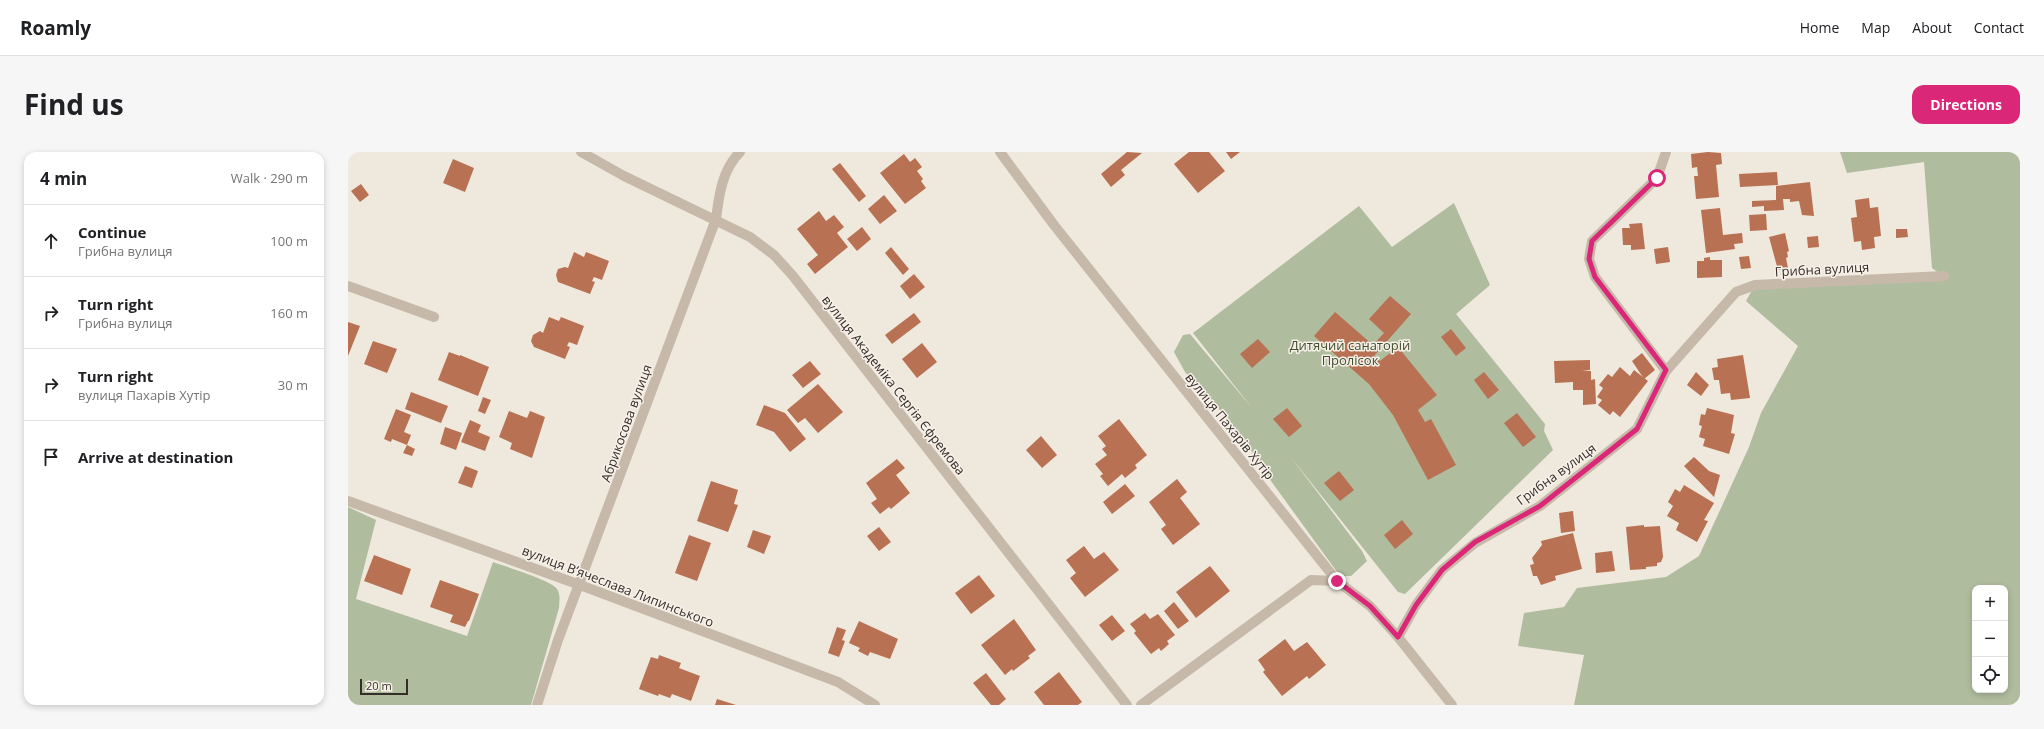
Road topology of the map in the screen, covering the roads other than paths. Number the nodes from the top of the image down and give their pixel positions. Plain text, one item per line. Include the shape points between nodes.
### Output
1 (581, 152) edge
2 (740, 152) edge
3 (1000, 152) edge
4 (1666, 152) edge
5 (716, 219) junction
6 (1944, 276) dead end
7 (348, 286) edge
8 (434, 317) dead end
9 (1666, 370) junction
10 (348, 501) edge
11 (1337, 581) junction
12 (580, 585) junction
13 (1398, 637) junction
14 (537, 705) edge
15 (875, 705) edge
16 (1127, 705) edge
17 (1141, 705) edge
18 (1452, 705) edge

1 - 5 street, вулиця Академіка Сергія Єфремова via 624,176
2 - 5 street, Абрикосова вулиця via 720,187
3 - 11 street, вулиця Пахарів Хутір via 1054,226
4 - 9 street via 1657,178 1592,241 1589,259 1595,277
5 - 12 street, Абрикосова вулиця
5 - 16 street, вулиця Академіка Сергія Єфремова via 750,236 774,255 793,276
6 - 9 street, Грибна вулиця via 1755,285 1736,292
7 - 8 street
9 - 13 street, Грибна вулиця via 1637,429 1540,506 1475,542 1442,570 1416,605
10 - 12 street, вулиця Вʼячеслава Липинського
11 - 13 street, вулиця Пахарів Хутір via 1370,606
11 - 17 street via 1311,580
12 - 14 street, Абрикосова вулиця via 558,640
12 - 15 street, вулиця Вʼячеслава Липинського via 838,682
13 - 18 street, вулиця Пахарів Хутір

